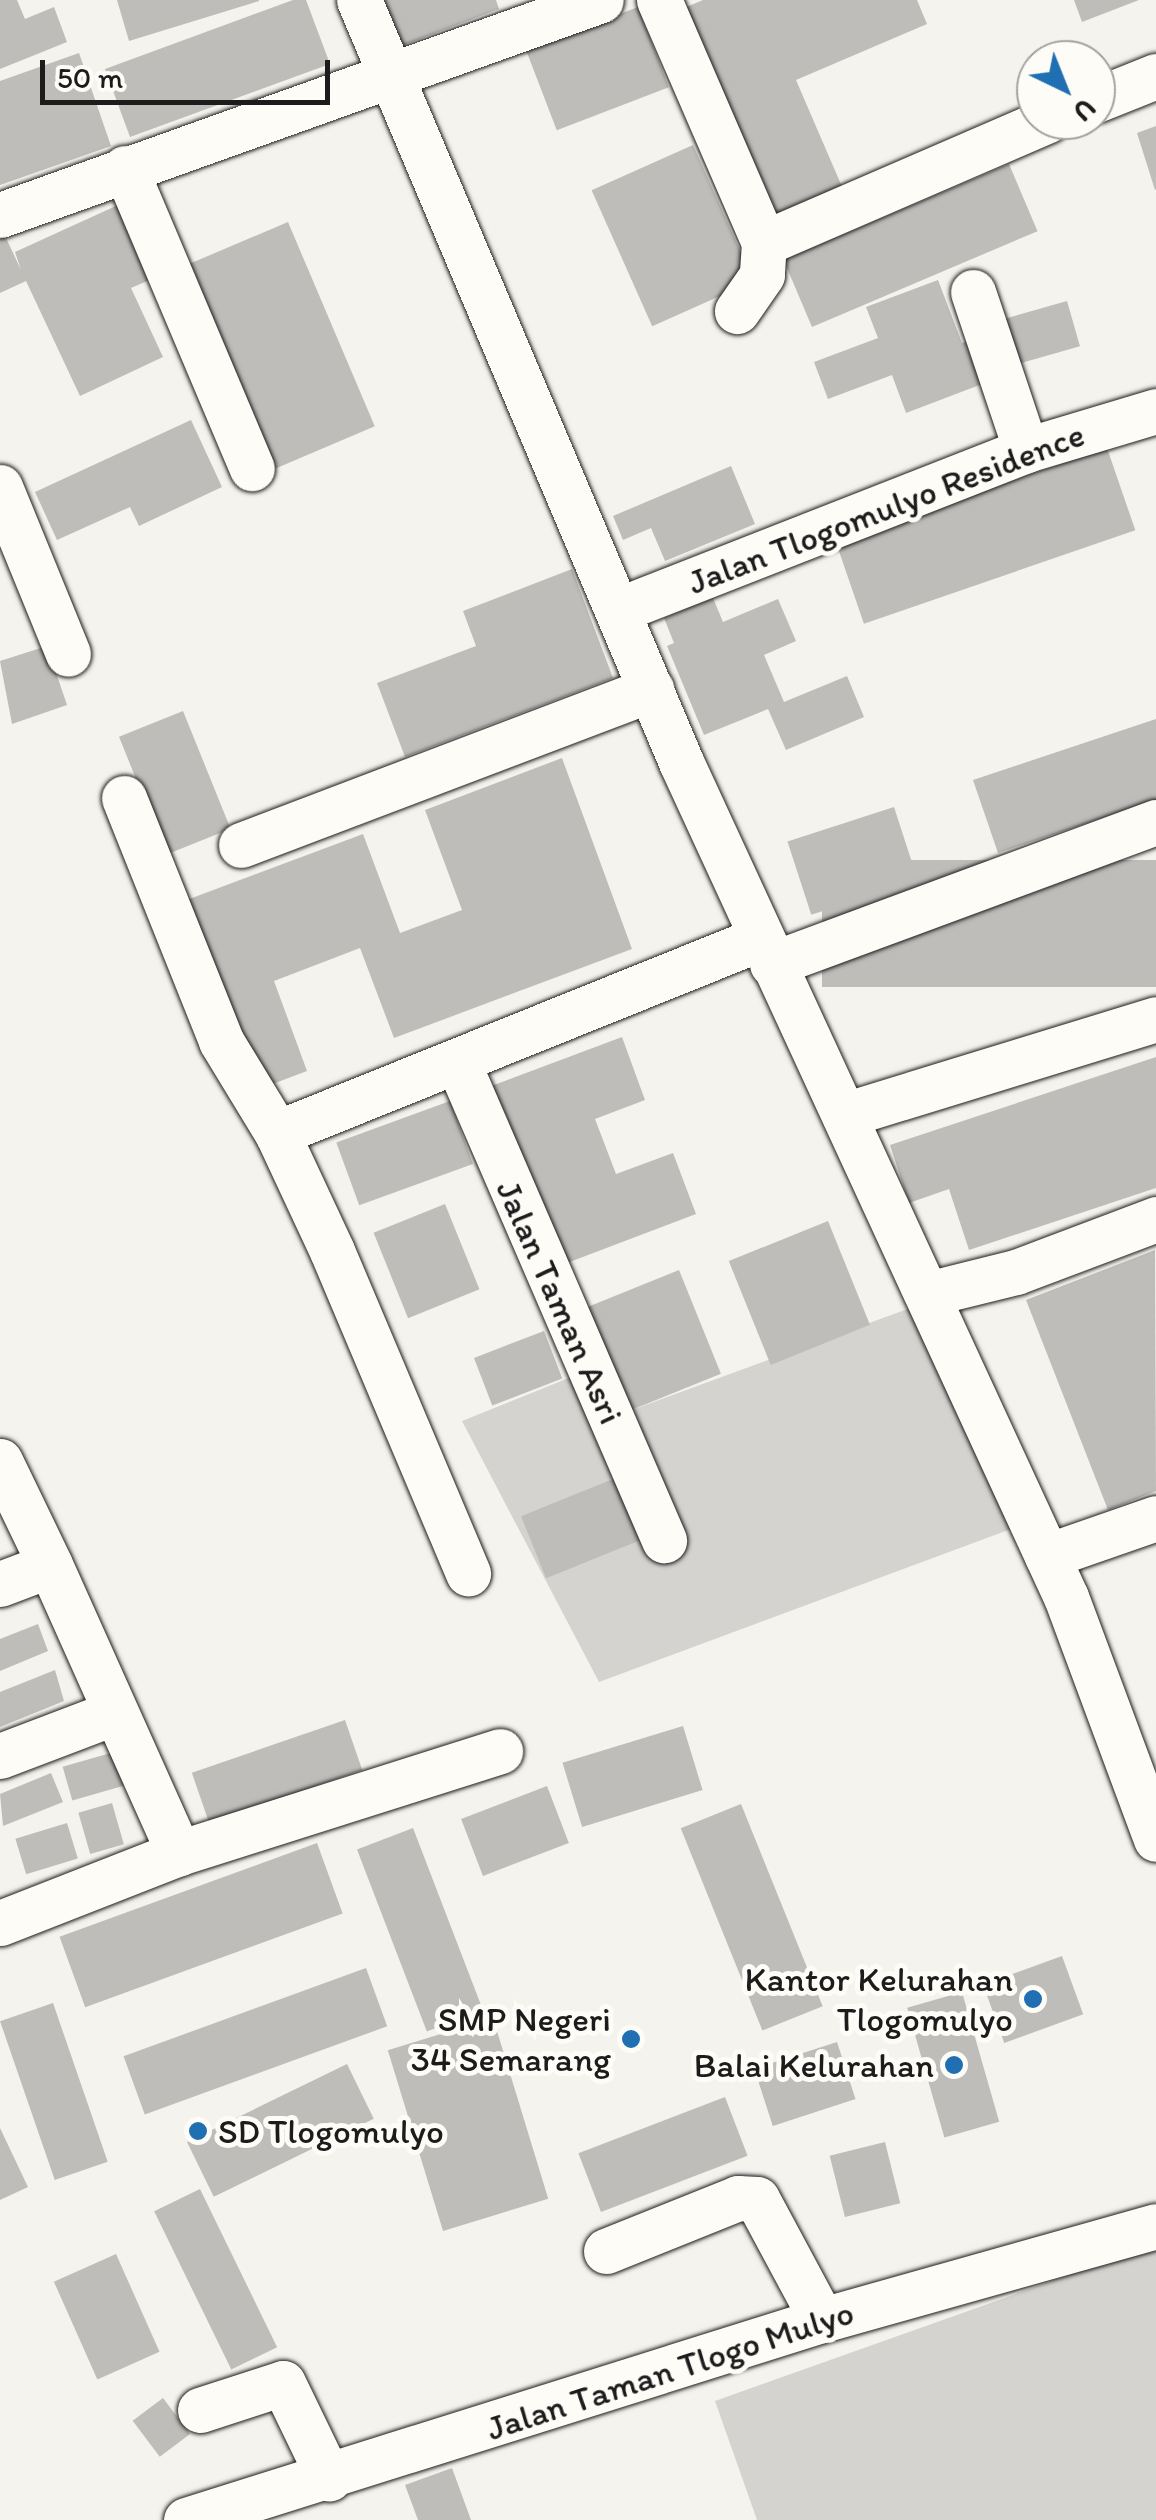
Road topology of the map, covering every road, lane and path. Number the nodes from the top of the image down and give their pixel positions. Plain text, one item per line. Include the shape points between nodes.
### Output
1 (359, 0) edge
2 (601, 0) edge
3 (659, 0) edge
4 (1156, 76) edge
5 (392, 77) junction
6 (1116, 92) edge
7 (1016, 134) edge
8 (125, 168) junction
9 (0, 215) edge
10 (764, 243) junction
11 (973, 292) dead end
12 (737, 312) dead end
13 (1156, 411) edge
14 (1026, 450) junction
15 (252, 468) dead end
16 (0, 487) edge
17 (618, 610) junction
18 (68, 654) dead end
19 (651, 689) junction
20 (124, 798) dead end
21 (1156, 822) edge
22 (241, 846) dead end
23 (766, 951) junction
24 (1156, 1019) edge
25 (458, 1063) junction
26 (844, 1114) junction
27 (276, 1133) junction
28 (1156, 1219) edge
29 (927, 1294) junction
30 (0, 1461) edge
31 (1156, 1518) edge
32 (664, 1540) dead end
33 (1047, 1556) junction
34 (50, 1564) junction
35 (468, 1574) dead end
36 (0, 1584) edge
37 (112, 1713) junction
38 (500, 1751) dead end
39 (0, 1756) edge
40 (1154, 1829) edge
41 (179, 1853) junction
42 (0, 1924) edge
43 (1156, 2226) edge
44 (606, 2251) dead end
45 (822, 2320) junction
46 (200, 2410) dead end
47 (329, 2478) junction
48 (186, 2520) edge

1 - 5 street
2 - 5 street
3 - 10 street
4 - 6 street
5 - 8 street
5 - 17 street
7 - 10 street
8 - 9 street
8 - 15 street
10 - 12 street via 762,275
11 - 14 street
13 - 14 street, Jalan Tlogomulyo Residence
14 - 17 street, Jalan Tlogomulyo Residence
16 - 18 street
17 - 19 street
19 - 22 street
19 - 23 street
20 - 27 street via 221,1041
21 - 23 street
23 - 25 street
23 - 26 street
24 - 26 street
25 - 27 street
25 - 32 street, Jalan Taman Asri
26 - 29 street
27 - 35 street
28 - 29 street via 1016,1272
29 - 33 street
30 - 34 street
31 - 33 street
33 - 40 street
34 - 36 street
34 - 37 street
37 - 39 street
37 - 41 street
38 - 41 street
41 - 42 street
43 - 45 street, Jalan Taman Tlogo Mulyo
44 - 45 street via 738,2198 757,2200
45 - 47 street, Jalan Taman Tlogo Mulyo
46 - 47 street via 283,2384
47 - 48 street, Jalan Taman Tlogo Mulyo

